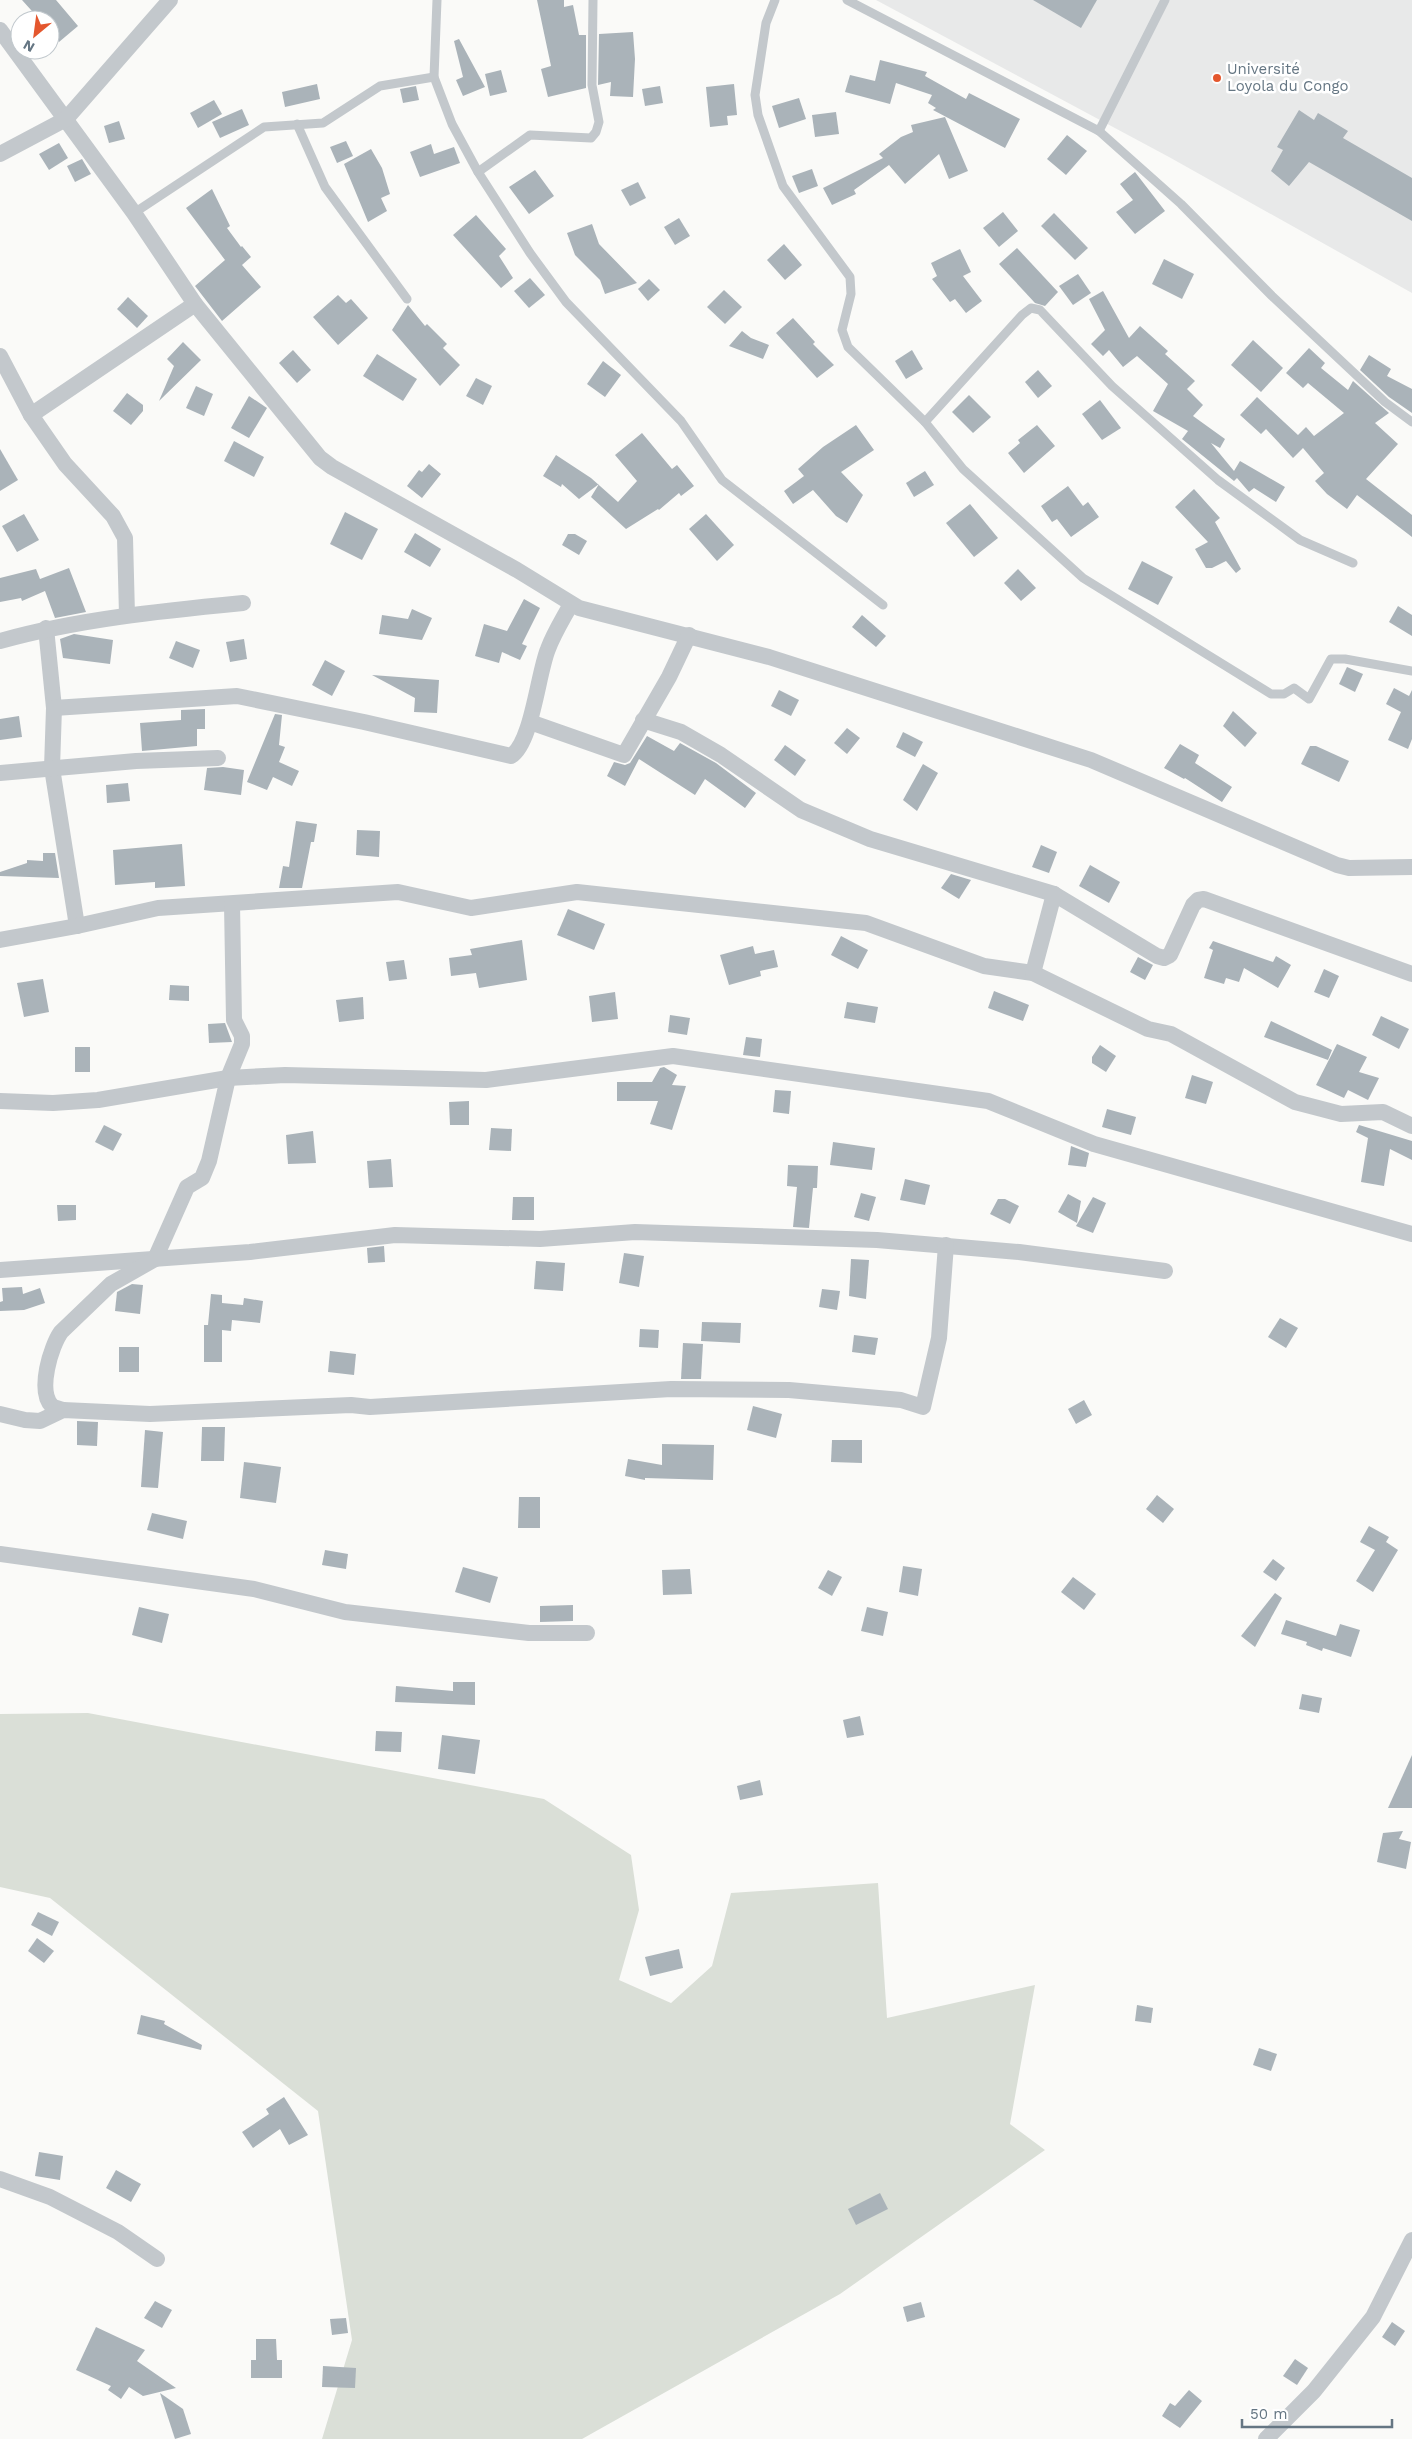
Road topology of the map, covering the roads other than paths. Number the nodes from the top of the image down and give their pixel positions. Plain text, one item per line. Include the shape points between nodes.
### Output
1 (170, 0) edge
2 (438, 0) edge
3 (593, 0) edge
4 (775, 0) edge
5 (847, 0) edge
6 (1165, 0) edge
7 (0, 30) edge
8 (434, 77) junction
9 (66, 119) junction
10 (298, 124) junction
11 (1099, 131) junction
12 (0, 154) edge
13 (478, 172) junction
14 (134, 214) junction
15 (406, 299) dead end
16 (195, 304) junction
17 (0, 356) edge
18 (31, 415) junction
19 (925, 422) junction
20 (1412, 422) edge
21 (1352, 563) dead end
22 (243, 603) dead end
23 (571, 604) junction
24 (883, 605) dead end
25 (127, 615) junction
26 (46, 628) junction
27 (689, 635) junction
28 (0, 641) edge
29 (1412, 671) edge
30 (54, 708) junction
31 (643, 720) junction
32 (530, 722) junction
33 (218, 758) dead end
34 (52, 768) junction
35 (0, 773) edge
36 (1412, 867) edge
37 (1054, 894) junction
38 (232, 904) junction
39 (77, 926) junction
40 (0, 940) edge
41 (1033, 973) junction
42 (1412, 974) edge
43 (228, 1078) junction
44 (0, 1101) edge
45 (1412, 1126) edge
46 (1412, 1234) edge
47 (946, 1245) junction
48 (155, 1259) junction
49 (0, 1270) edge
50 (1165, 1271) dead end
51 (63, 1410) junction
52 (0, 1414) edge
53 (0, 1554) edge
54 (587, 1633) dead end
55 (0, 2179) edge
56 (1412, 2240) edge
57 (157, 2259) dead end
58 (1266, 2439) edge

1 - 9 street
2 - 8 lane
3 - 13 lane via 592,85 599,122 596,132 591,138 530,135
4 - 19 lane via 766,23 755,95 758,115 783,186 850,277 851,294 842,330 848,347
5 - 11 lane
6 - 11 lane
7 - 9 street
8 - 10 lane via 380,86 322,123
8 - 13 lane via 452,124
9 - 12 street
9 - 14 street
10 - 14 lane via 264,127
10 - 15 lane via 326,187
11 - 20 lane via 1181,204 1272,296 1385,402
13 - 24 lane via 566,302 681,421 722,480
14 - 16 street
16 - 18 street
16 - 23 street via 325,463 517,570
17 - 18 street
18 - 25 street via 65,464 113,516 125,538
19 - 21 lane via 1022,315 1031,308 1040,310 1112,386 1218,480 1300,540
19 - 29 lane via 963,469 1083,578 1271,694 1284,694 1294,688 1309,699 1331,659
22 - 25 street
23 - 27 street
23 - 32 street via 548,649
25 - 26 street
26 - 28 street
26 - 30 street
27 - 31 street
27 - 36 street via 770,657 1091,760 1337,865 1349,868
30 - 32 street via 246,697 505,756 516,753
30 - 34 street
31 - 32 street via 624,755
31 - 37 street via 681,732 721,755 794,806 870,839
33 - 34 street
34 - 35 street
34 - 39 street
37 - 41 street
37 - 42 street via 1164,958 1170,955 1193,905 1204,899
38 - 39 street via 158,908
38 - 41 street via 398,892 464,908 478,908 577,892 866,923 984,966
38 - 43 street via 234,1020 242,1036 242,1044
39 - 40 street
41 - 45 street via 1148,1029 1171,1034 1289,1100 1341,1114 1383,1112
43 - 44 street via 98,1100 53,1103
43 - 46 street via 285,1075 486,1080 673,1056 988,1101 1094,1144
43 - 48 street via 209,1161 202,1178 187,1187
47 - 48 street via 635,1232 540,1239 395,1235
47 - 50 street
47 - 51 street via 939,1338 923,1406 900,1400 790,1390 672,1389 370,1407 351,1405 150,1414
48 - 49 street
48 - 51 street via 111,1284 54,1341 46,1377 48,1398 53,1407
51 - 52 street via 40,1421
53 - 54 street via 254,1589 345,1612 529,1633
55 - 57 street via 50,2197 118,2232
56 - 58 street via 1373,2317 1314,2391

